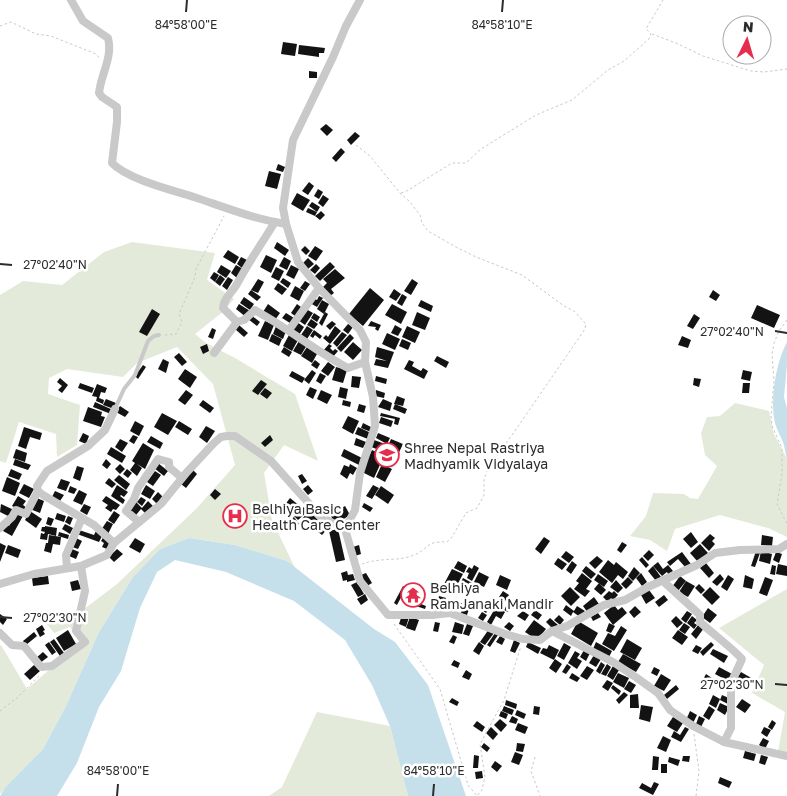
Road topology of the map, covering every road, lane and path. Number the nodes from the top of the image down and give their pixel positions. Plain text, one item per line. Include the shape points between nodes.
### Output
1 (71, 0) edge
2 (360, 0) edge
3 (663, 0) edge
4 (0, 26) edge
5 (651, 34) junction
6 (106, 67) junction
7 (787, 68) edge
8 (356, 145) dead end
9 (400, 193) junction
10 (229, 210) junction
11 (275, 222) junction
12 (286, 224) junction
13 (319, 288) junction
14 (787, 320) edge
15 (237, 322) junction
16 (289, 330) junction
17 (159, 335) joint
18 (214, 353) dead end
19 (365, 362) junction
20 (116, 410) joint
21 (182, 478) junction
22 (38, 491) junction
23 (82, 518) junction
24 (139, 522) junction
25 (787, 524) edge
26 (0, 528) edge
27 (345, 529) junction
28 (114, 542) junction
29 (787, 544) edge
30 (81, 566) junction
31 (355, 566) junction
32 (67, 568) junction
33 (663, 581) junction
34 (0, 584) edge
35 (388, 615) junction
36 (552, 631) junction
37 (0, 633) edge
38 (523, 639) junction
39 (41, 667) junction
40 (0, 712) edge
41 (693, 726) junction
42 (724, 742) junction
43 (787, 756) edge
44 (535, 757) dead end
45 (477, 796) edge
46 (540, 796) edge
47 (696, 796) edge

1 - 6 street via 83,20 108,38 111,48
2 - 12 street via 293,140 283,208
3 - 5 path via 646,29
4 - 6 path via 11,22 36,34 50,36 96,54
5 - 7 path via 751,71
5 - 9 path via 624,61 572,100 536,115 466,163 452,162
6 - 10 street via 99,93 117,107 112,163 117,169
8 - 9 path via 370,156
9 - 31 path via 420,215 428,231 476,257 522,275 574,311 586,324 488,469 484,495 476,508 466,513 452,537 446,542 429,544 414,556 373,560
10 - 11 street
10 - 17 path via 196,269 179,314 182,322 179,329 176,334
11 - 12 street
11 - 15 street via 224,302 223,308
12 - 13 street via 298,262
13 - 16 street
13 - 19 street via 360,330 366,342
14 - 25 path via 779,331 772,354 771,416 782,448 777,504
15 - 16 street via 255,310
15 - 18 street
16 - 19 street via 348,368
17 - 20 lane via 148,341 135,375 124,389
19 - 27 street via 375,426 360,473 355,510
20 - 22 street via 105,430 88,446 47,471 37,486
21 - 24 street via 161,504
21 - 24 street via 169,467 168,462 158,460 126,510
21 - 27 street via 221,437 235,436 271,461 321,517
22 - 23 street
22 - 26 street via 26,514 16,510
23 - 28 street
23 - 32 street via 66,555
24 - 28 street
27 - 31 street
28 - 30 street via 107,555
29 - 33 street via 780,549 715,553
30 - 32 street
30 - 39 street via 85,591 76,631 84,642 52,666
31 - 35 street via 360,581
32 - 34 street
33 - 36 street
33 - 42 street via 700,615 700,622 742,659 731,683 731,728
35 - 38 street via 450,613
35 - 45 path via 440,689 468,785
36 - 38 street via 540,640
36 - 41 street via 637,678 658,693 670,710
37 - 39 street via 12,645 24,646
38 - 45 path via 504,700 480,744 485,778
39 - 40 path via 43,672
41 - 42 street
41 - 47 path via 699,771
42 - 43 street
44 - 46 path via 531,771

